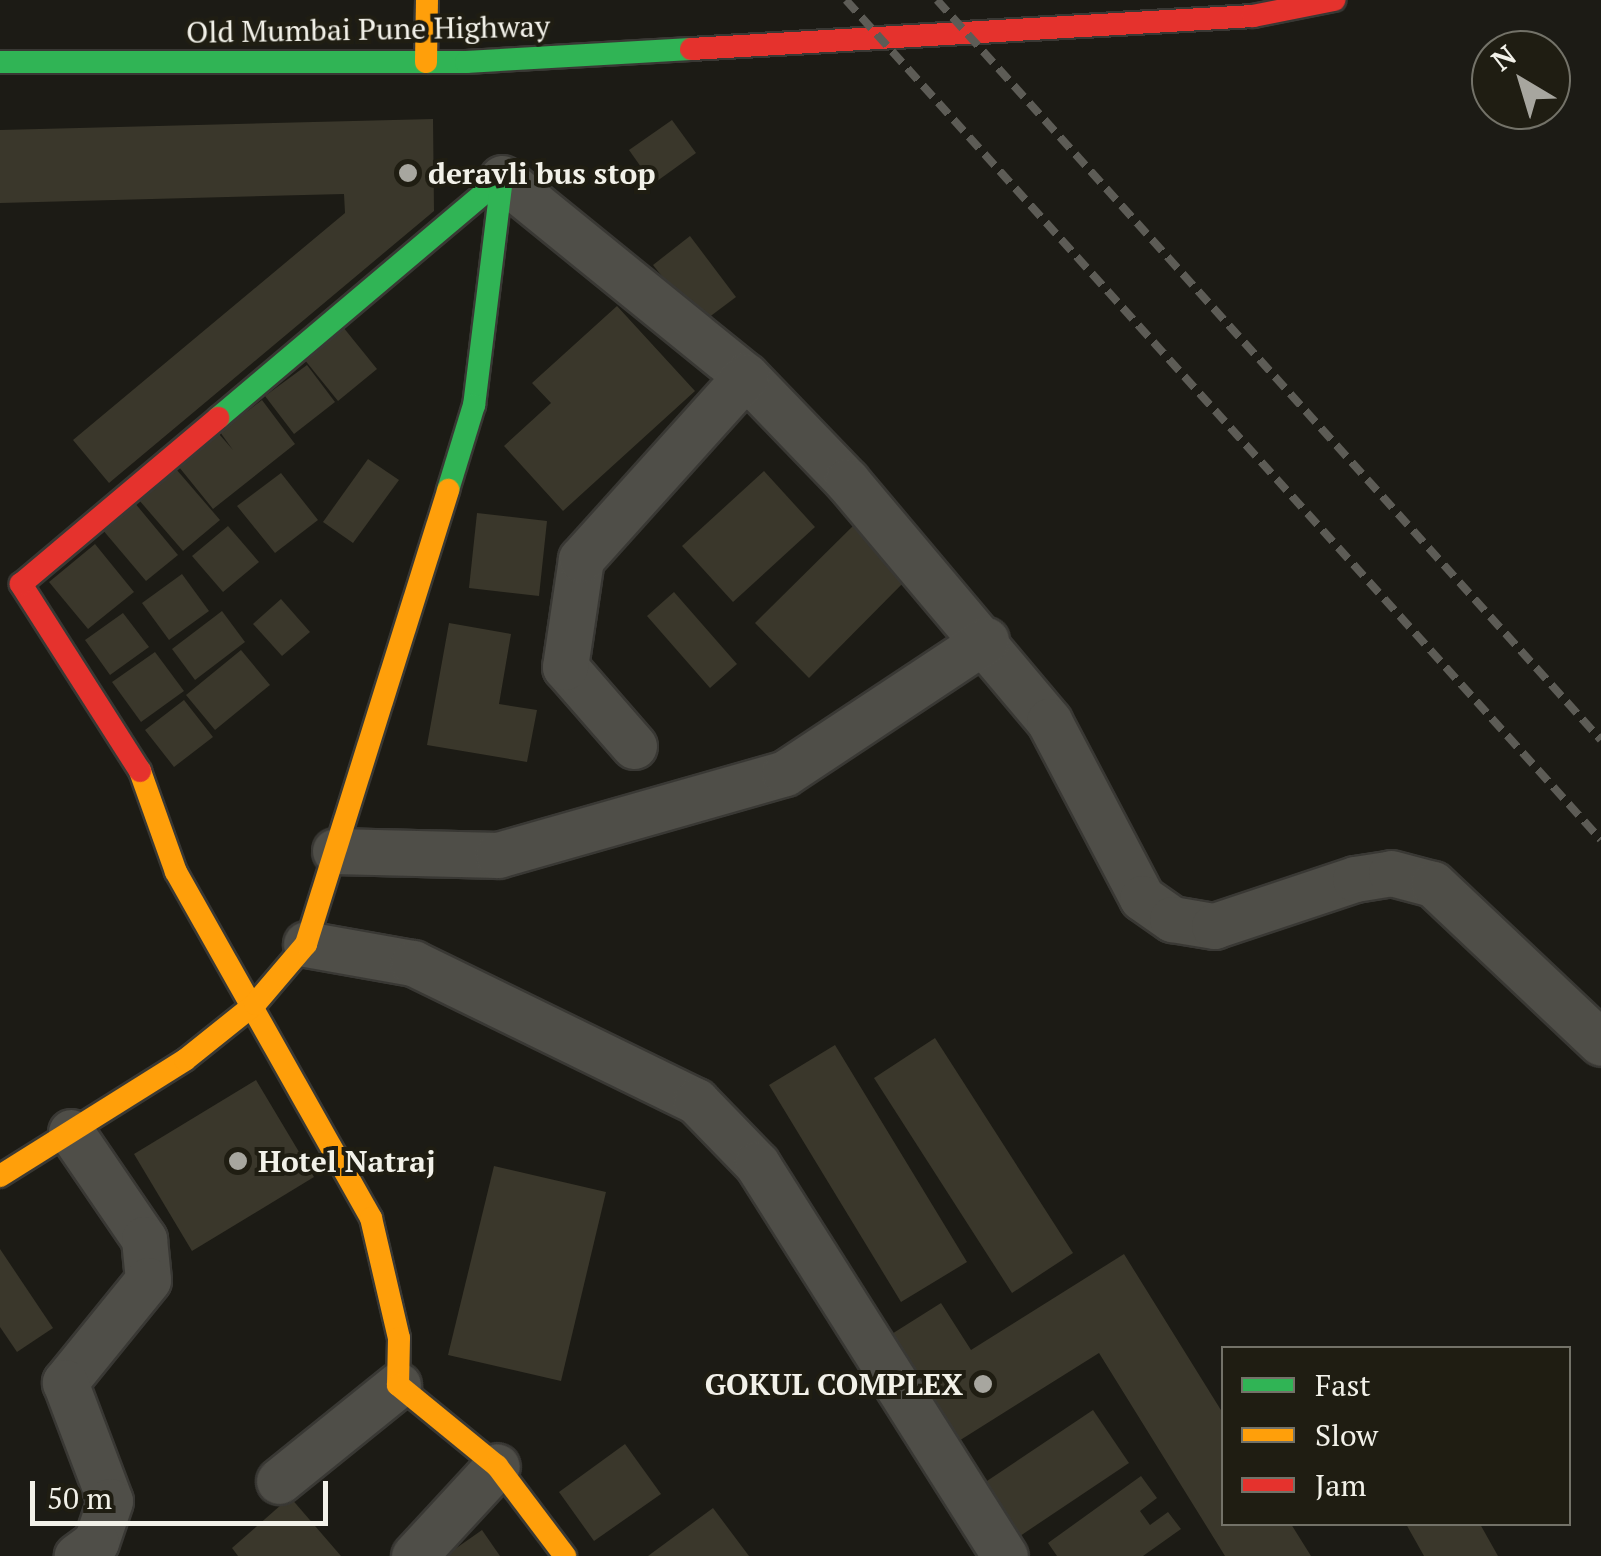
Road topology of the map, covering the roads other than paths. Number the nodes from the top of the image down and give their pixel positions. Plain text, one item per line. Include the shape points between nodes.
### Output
1 (427, 0) edge
2 (1334, 0) edge
3 (0, 62) edge
4 (426, 62) junction
5 (502, 178) junction
6 (746, 376) junction
7 (11, 575) edge
8 (986, 640) junction
9 (634, 746) dead end
10 (335, 851) junction
11 (306, 944) junction
12 (255, 1004) junction
13 (1601, 1043) edge
14 (71, 1132) junction
15 (0, 1176) edge
16 (398, 1385) junction
17 (496, 1466) junction
18 (279, 1481) dead end
19 (77, 1556) edge
20 (414, 1556) edge
21 (565, 1556) edge
22 (1004, 1556) edge

1 - 4 main road
2 - 4 main road, Old Mumbai Pune Highway via 1253,16
3 - 4 main road, Old Mumbai Pune Highway
5 - 6 street
5 - 7 main road
5 - 10 main road via 474,405
6 - 8 street
6 - 9 street via 581,559 566,667
7 - 12 main road via 133,753 176,872
8 - 10 street via 785,773 498,855
8 - 13 street via 1049,721 1142,898 1172,920 1214,926 1391,873 1433,884
10 - 11 main road
11 - 12 main road
11 - 22 street via 413,962 696,1102 756,1164
12 - 14 main road
12 - 16 main road via 371,1218 398,1338
14 - 15 main road
14 - 19 street via 144,1239 148,1280 65,1382 110,1501 96,1542
16 - 17 main road
16 - 18 street
17 - 20 street
17 - 21 main road

